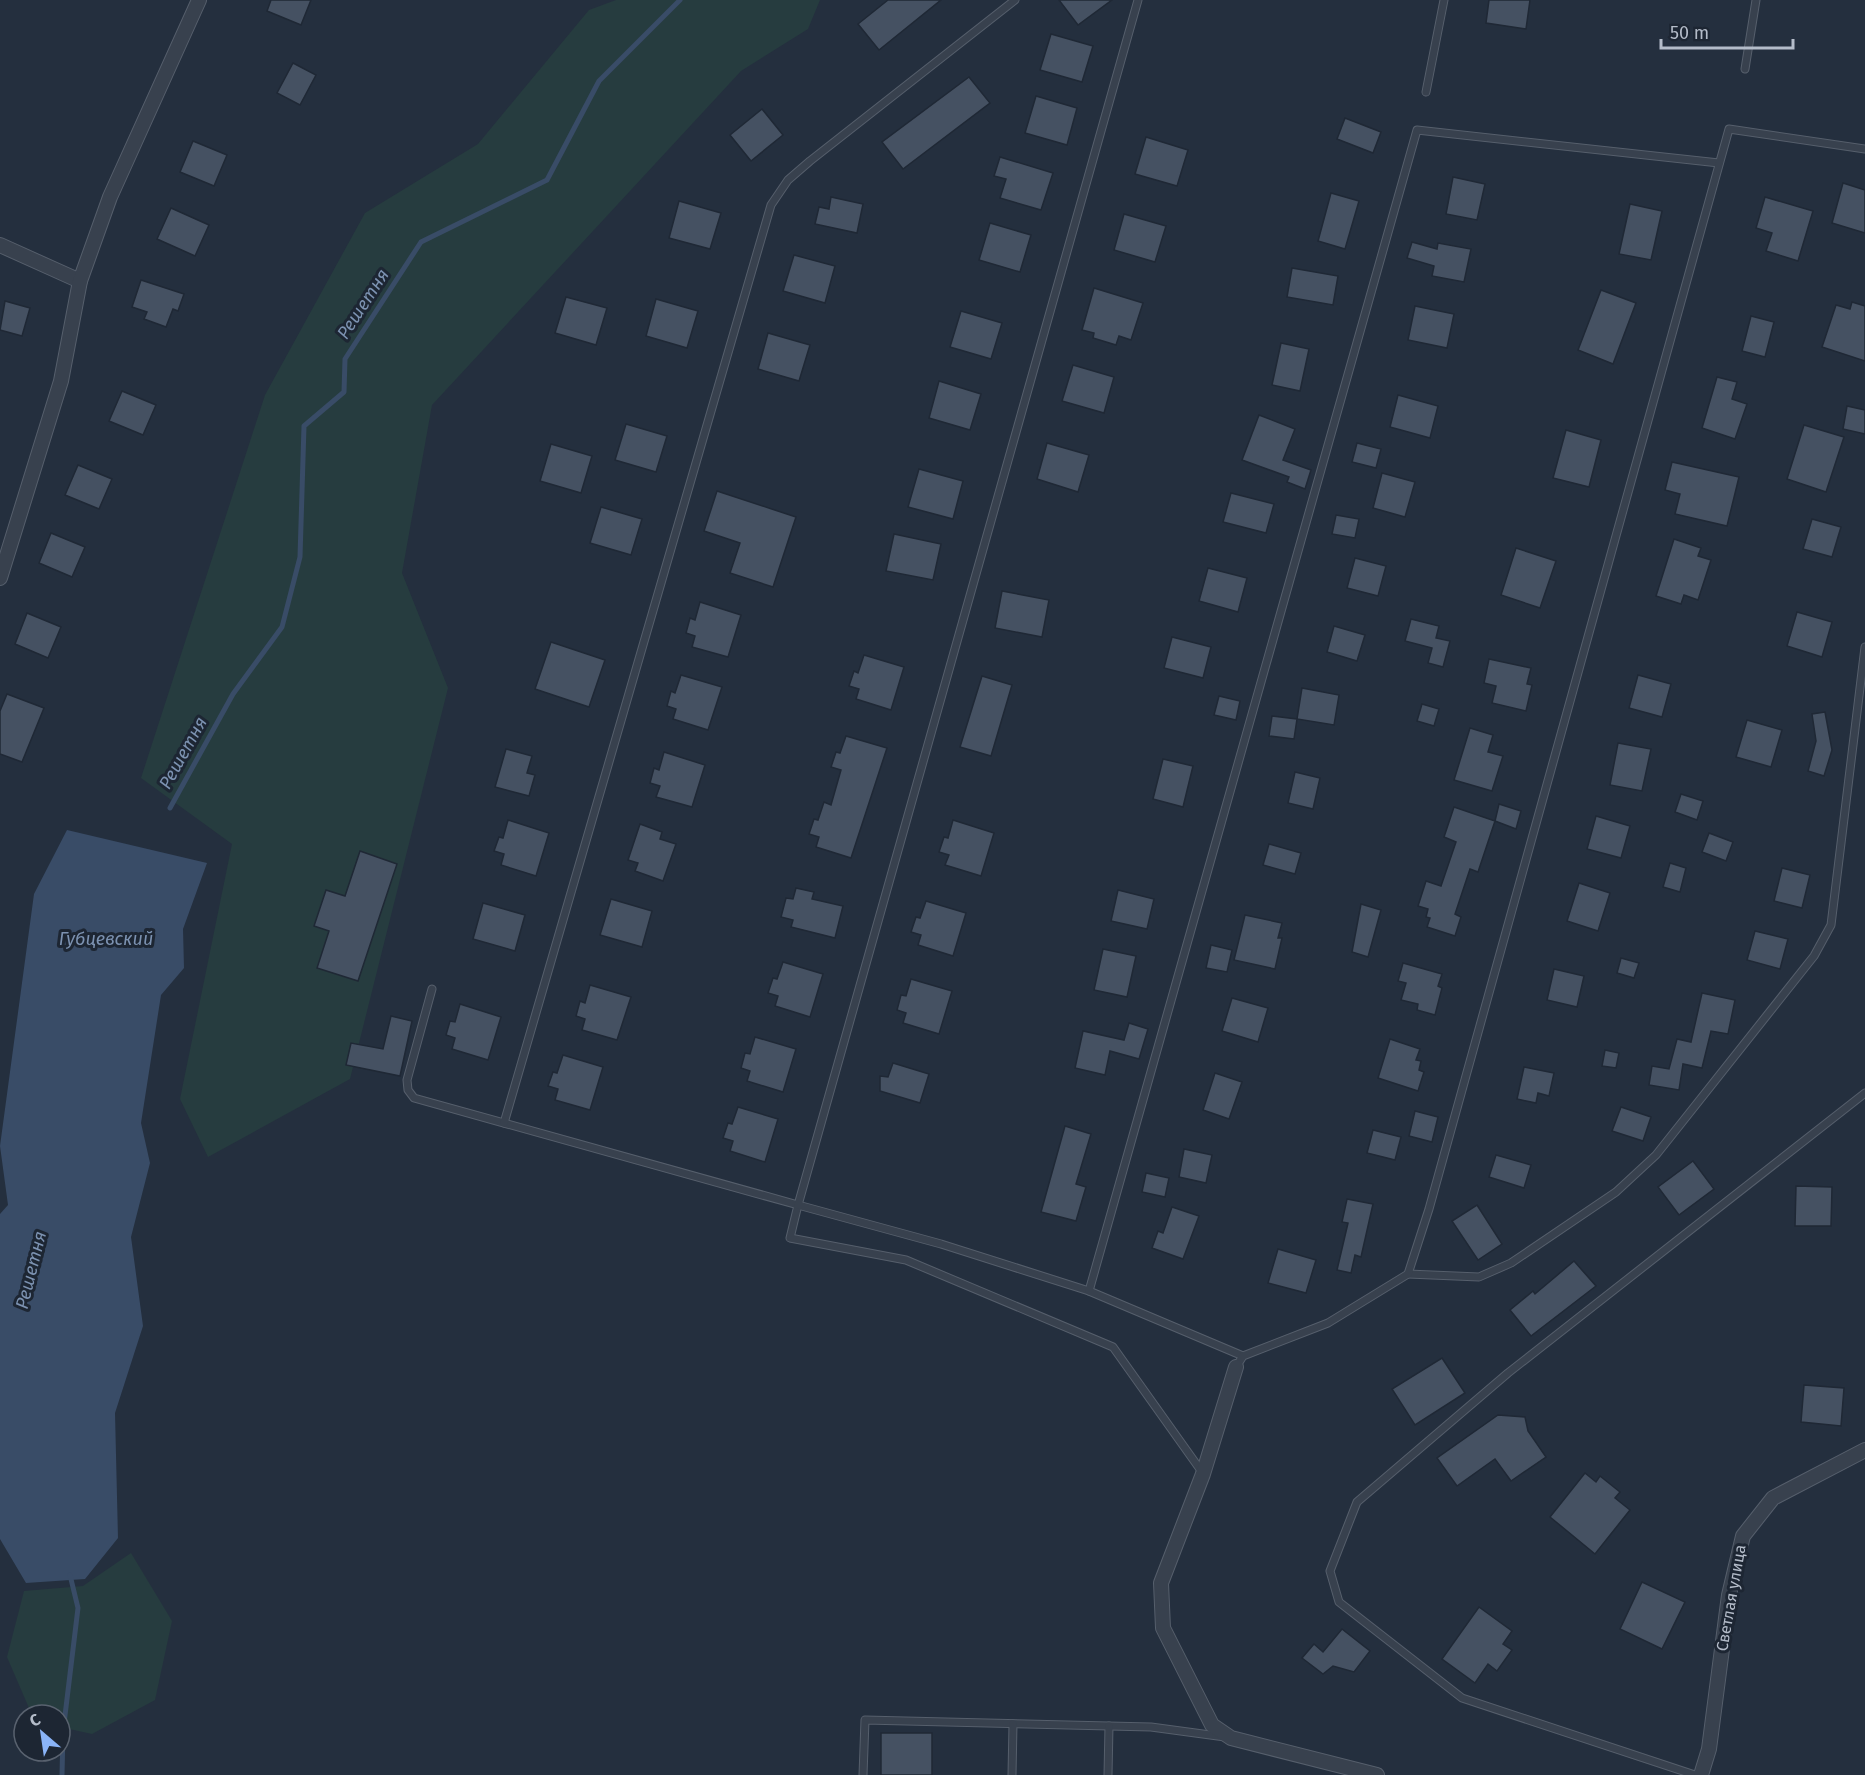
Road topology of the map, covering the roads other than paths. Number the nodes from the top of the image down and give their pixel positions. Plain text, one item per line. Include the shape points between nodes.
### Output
1 (199, 0) edge
2 (1015, 0) edge
3 (1138, 0) edge
4 (1444, 0) edge
5 (1756, 0) edge
6 (1745, 69) dead end
7 (1426, 92) dead end
8 (1865, 149) edge
9 (1719, 163) junction
10 (0, 245) edge
11 (80, 281) junction
12 (0, 578) edge
13 (1865, 647) edge
14 (432, 989) dead end
15 (1865, 1093) edge
16 (504, 1123) junction
17 (798, 1205) junction
18 (1408, 1274) junction
19 (1089, 1291) junction
20 (1240, 1361) junction
21 (1865, 1450) edge
22 (1203, 1474) junction
23 (1013, 1724) junction
24 (1109, 1726) junction
25 (1230, 1738) junction
26 (864, 1775) edge
27 (1012, 1775) edge
28 (1108, 1775) edge
29 (1377, 1775) edge
30 (1695, 1775) edge
31 (1701, 1775) edge

1 - 11 street via 110,197
2 - 16 lane via 796,174 771,205
3 - 17 lane
4 - 7 lane
5 - 6 lane
8 - 9 lane via 1728,129
9 - 18 lane
9 - 19 lane via 1417,130
10 - 11 street
11 - 12 street via 62,381
13 - 18 lane via 1831,925 1814,956 1656,1155 1616,1192 1511,1263 1479,1277
14 - 16 lane via 413,1054 408,1090 414,1098
15 - 30 lane via 1508,1373 1357,1502 1330,1571 1339,1602 1462,1698
16 - 17 lane
17 - 19 lane via 941,1244
17 - 22 lane via 790,1238 906,1260 1113,1347
18 - 20 lane via 1329,1323
19 - 20 lane
20 - 22 street
21 - 31 street, Светлая улица via 1773,1498 1743,1536 1729,1595 1709,1749
22 - 25 street via 1161,1583 1163,1628 1212,1725
23 - 24 lane
23 - 26 lane via 865,1720
23 - 27 lane
24 - 25 lane via 1151,1727
24 - 28 lane
25 - 29 street

